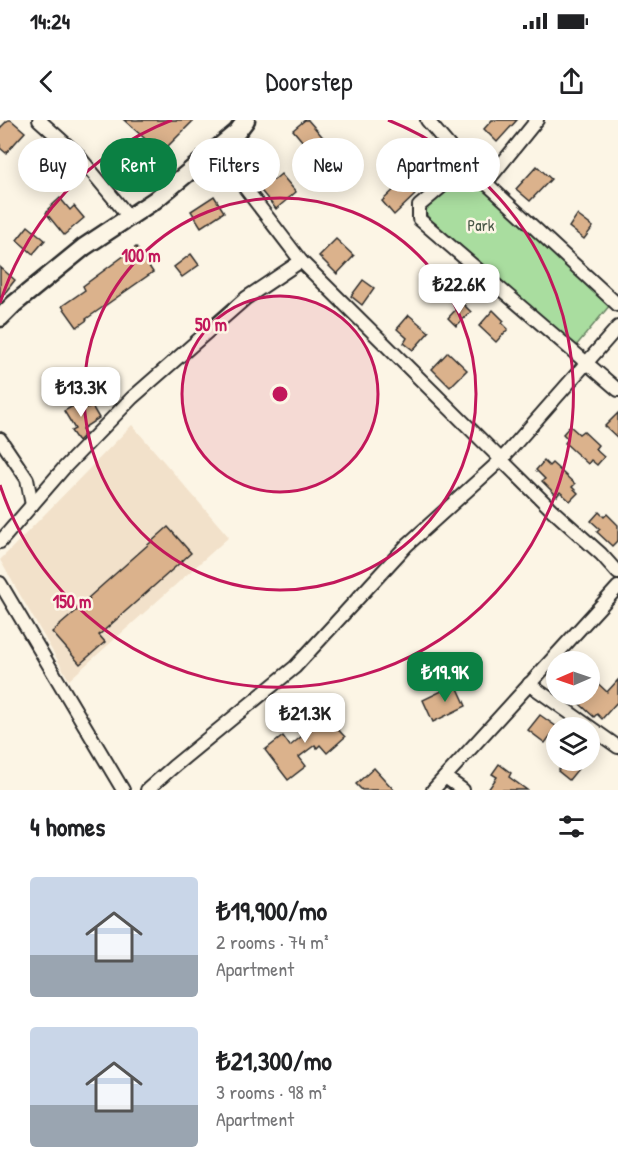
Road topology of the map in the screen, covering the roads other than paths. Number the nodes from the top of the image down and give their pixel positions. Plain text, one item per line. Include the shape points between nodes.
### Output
1 (39, 120) edge
2 (246, 120) edge
3 (427, 120) edge
4 (537, 120) edge
5 (230, 138) edge
6 (442, 138) edge
7 (500, 166) edge
8 (189, 172) edge
9 (248, 192) edge
10 (436, 192) edge
11 (496, 192) edge
12 (129, 217) junction
13 (301, 261) junction
14 (618, 305) edge
15 (0, 318) edge
16 (618, 327) edge
17 (586, 363) junction
18 (618, 390) edge
19 (0, 439) edge
20 (501, 459) junction
21 (32, 505) junction
22 (0, 542) edge
23 (618, 573) edge
24 (0, 583) edge
25 (618, 587) edge
26 (529, 684) junction
27 (618, 747) edge
28 (444, 777) junction
29 (123, 790) edge
30 (147, 790) edge
31 (433, 790) edge
32 (463, 790) edge

1 - 12 street via 77,154
2 - 5 street
3 - 6 street
4 - 7 street
8 - 12 street
9 - 13 street
10 - 17 street via 419,207 419,219
11 - 14 street
12 - 15 street via 84,247
13 - 20 street
13 - 21 street via 246,298 132,398
16 - 17 street
17 - 18 street
17 - 20 street
19 - 21 street via 27,479
20 - 23 street
20 - 30 street via 407,544 295,667
21 - 22 street
24 - 29 street
25 - 26 street
26 - 27 street
26 - 28 street
28 - 31 street
28 - 32 street

